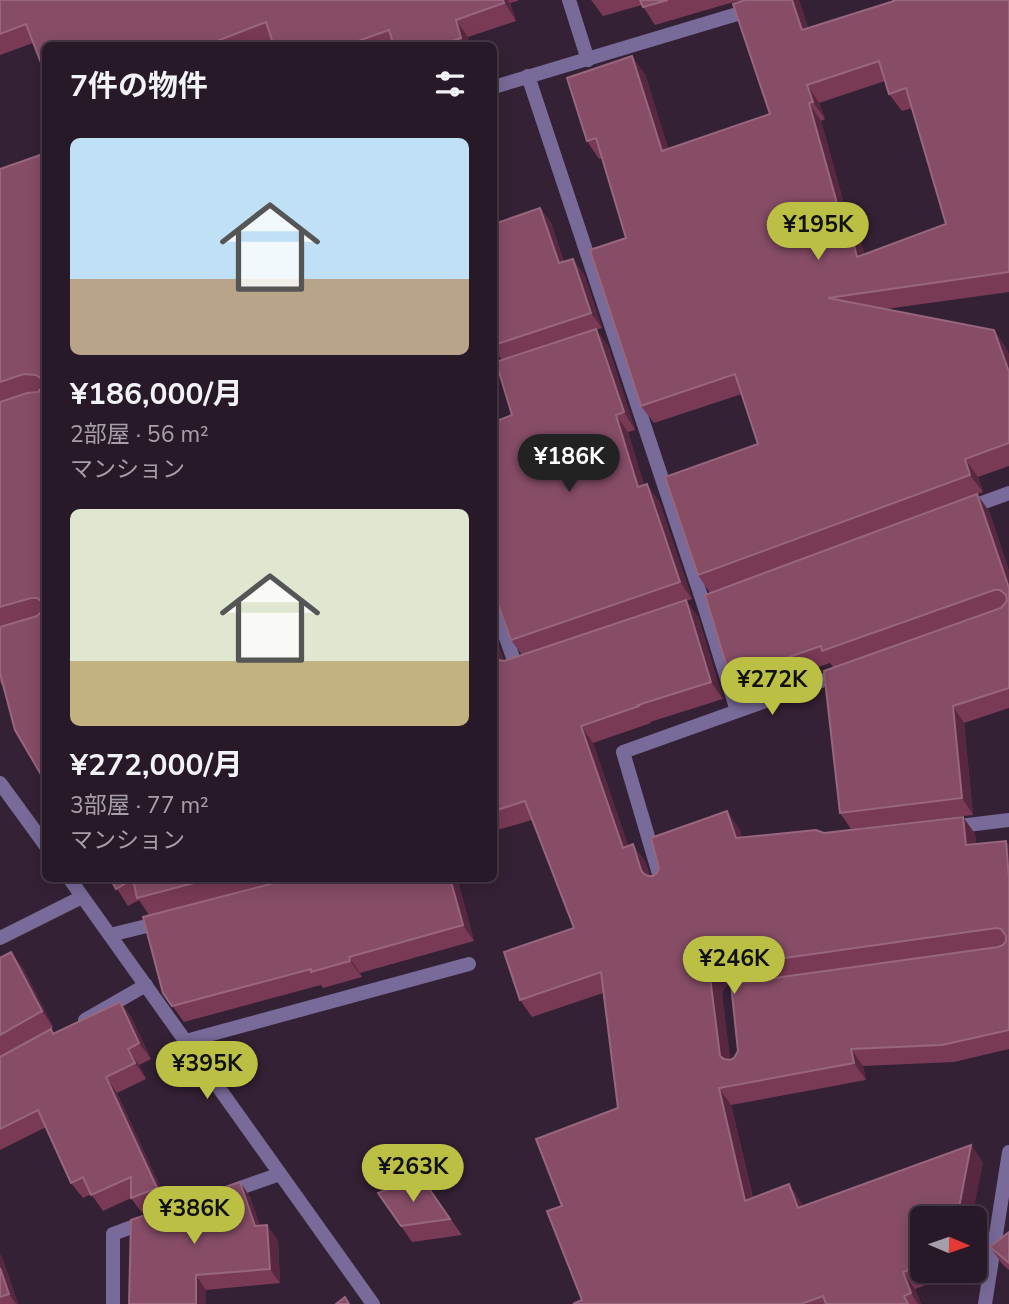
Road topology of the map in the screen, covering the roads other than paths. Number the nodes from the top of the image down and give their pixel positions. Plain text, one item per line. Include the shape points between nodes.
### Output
1 (569, 0) edge
2 (784, 0) edge
3 (588, 60) junction
4 (528, 76) junction
5 (497, 86) edge
6 (1009, 493) edge
7 (946, 516) edge
8 (497, 612) edge
9 (542, 661) edge
10 (853, 670) edge
11 (737, 711) junction
12 (0, 783) edge
13 (1009, 820) edge
14 (942, 828) edge
15 (42, 841) edge
16 (72, 882) edge
17 (663, 884) edge
18 (82, 897) junction
19 (175, 919) edge
20 (110, 935) junction
21 (0, 938) edge
22 (469, 964) dead end
23 (146, 985) junction
24 (77, 1024) edge
25 (186, 1041) junction
26 (1009, 1152) edge
27 (280, 1174) junction
28 (1007, 1177) edge
29 (216, 1197) edge
30 (165, 1215) edge
31 (113, 1304) edge
32 (373, 1304) edge
33 (985, 1304) edge

1 - 3 street
2 - 3 street
3 - 4 street
4 - 5 street
4 - 11 street via 608,336
6 - 7 street
8 - 9 street via 517,669
10 - 11 street
11 - 17 street via 623,752
12 - 15 street
13 - 14 street
16 - 18 street
18 - 20 street
18 - 21 street
19 - 20 street
20 - 23 street
22 - 25 street
23 - 24 street
23 - 25 street
25 - 27 street
26 - 28 street
27 - 29 street
27 - 32 street
28 - 33 street
30 - 31 street via 113,1234

